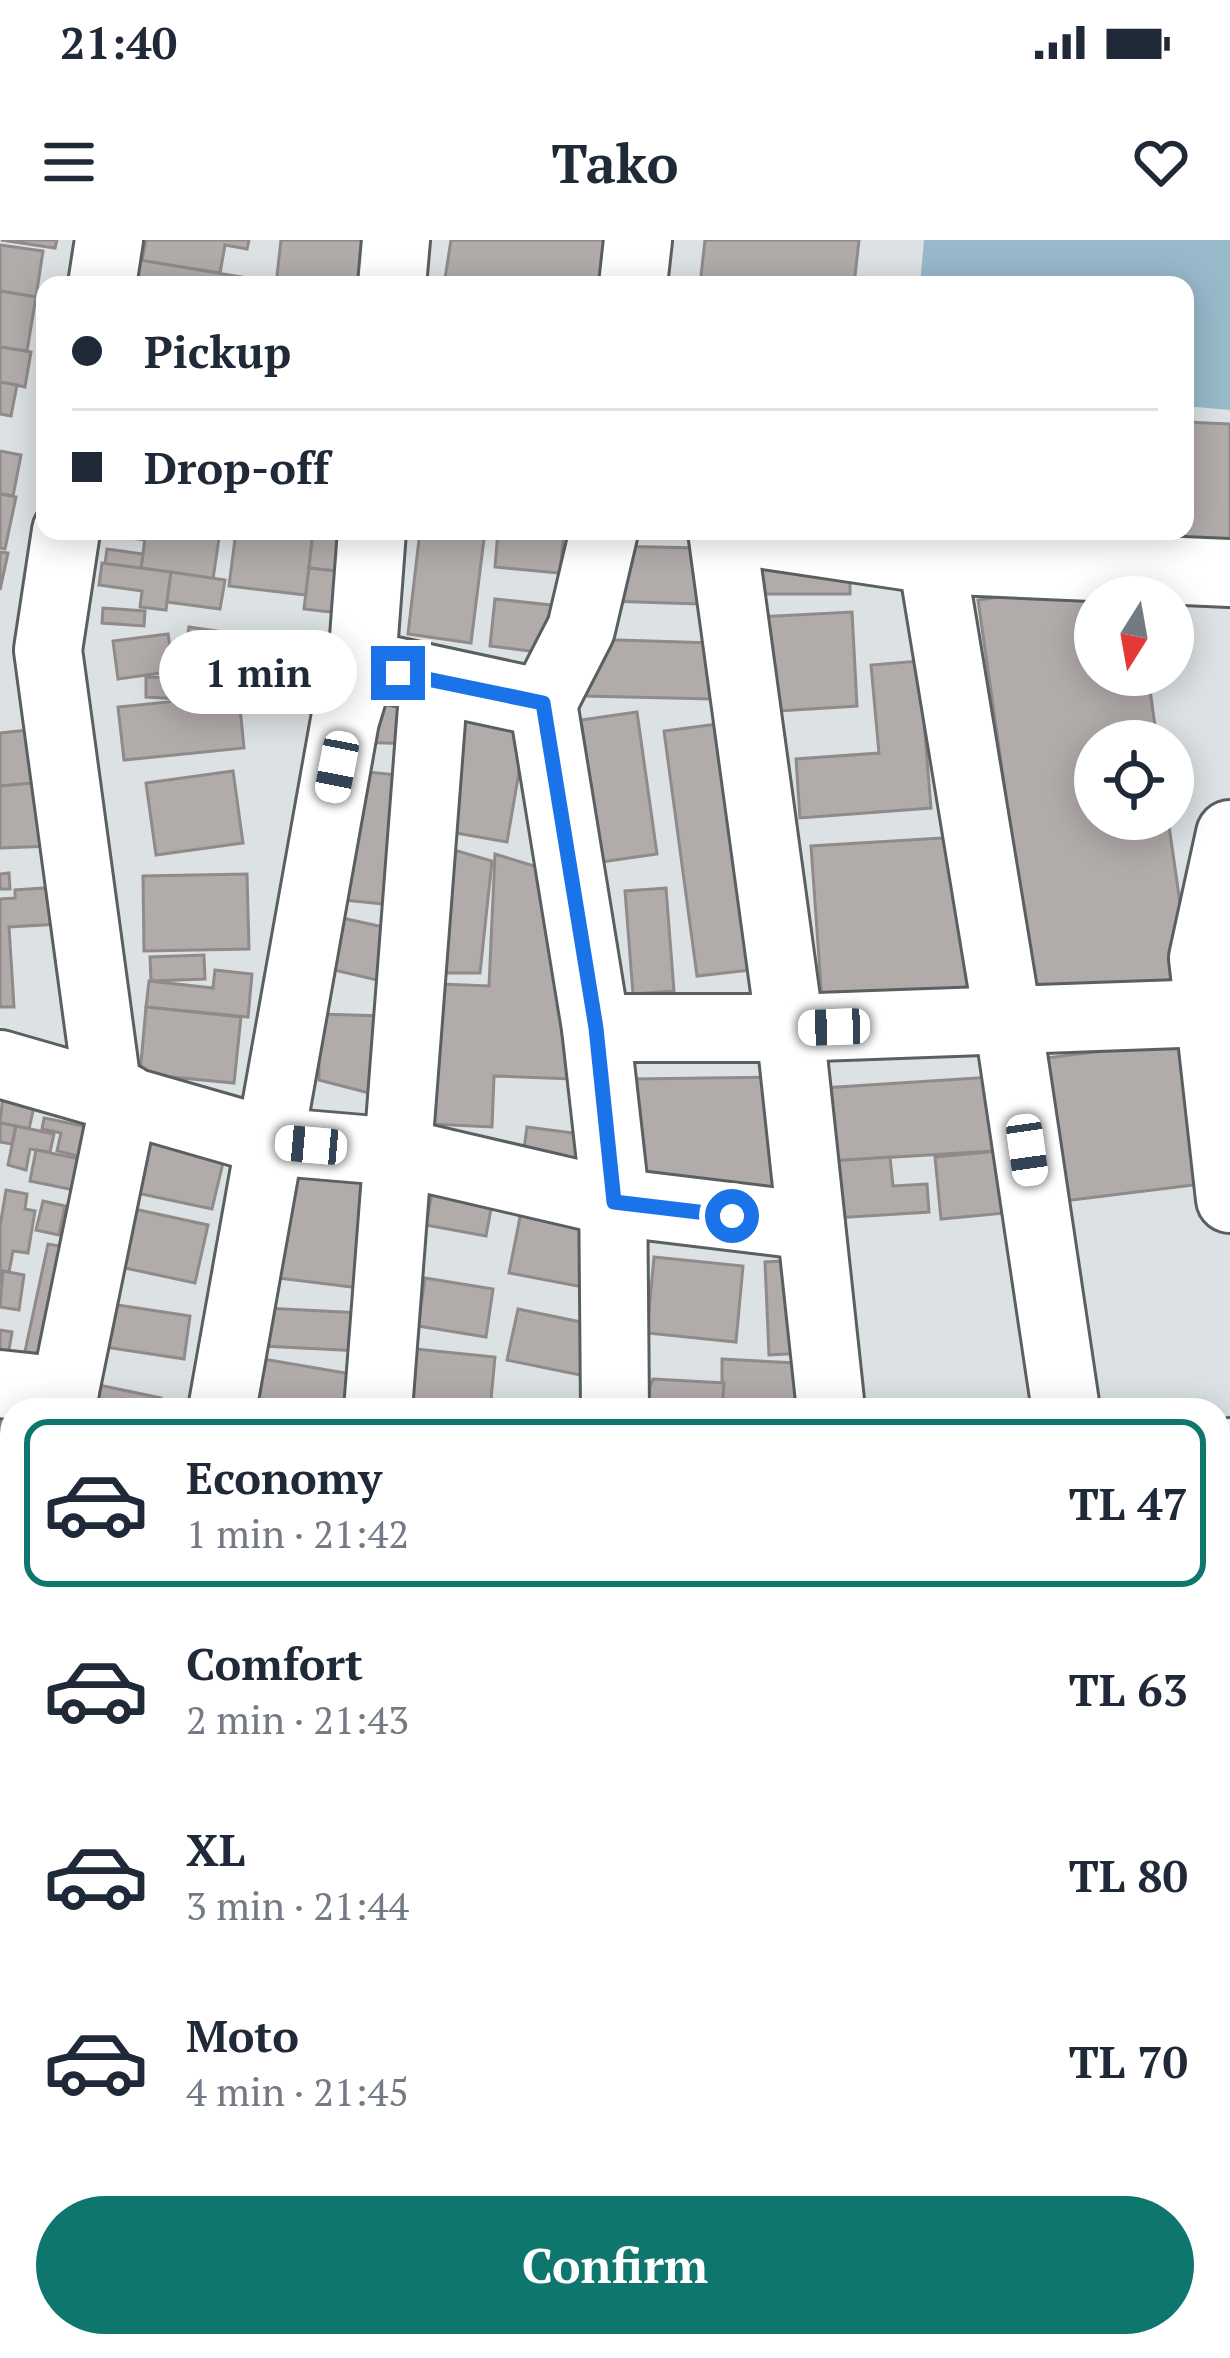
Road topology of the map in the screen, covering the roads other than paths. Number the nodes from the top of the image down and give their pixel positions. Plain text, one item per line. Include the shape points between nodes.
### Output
1 (109, 240) edge
2 (396, 240) edge
3 (638, 240) edge
4 (103, 276) edge
5 (393, 276) edge
6 (634, 276) edge
7 (63, 540) edge
8 (371, 540) edge
9 (602, 540) edge
10 (723, 540) edge
11 (798, 540) edge
12 (932, 560) junction
13 (1230, 573) edge
14 (24, 655) edge
15 (362, 664) junction
16 (434, 682) junction
17 (543, 703) junction
18 (1230, 834) edge
19 (1207, 1012) junction
20 (1008, 1021) junction
21 (596, 1028) junction
22 (790, 1028) junction
23 (0, 1064) edge
24 (116, 1095) junction
25 (268, 1141) junction
26 (398, 1152) junction
27 (1230, 1199) edge
28 (614, 1202) junction
29 (812, 1226) junction
30 (0, 1384) edge
31 (55, 1398) edge
32 (63, 1398) edge
33 (224, 1398) edge
34 (379, 1398) edge
35 (616, 1398) edge
36 (829, 1398) edge
37 (1064, 1398) edge

1 - 4 street
2 - 5 street
3 - 6 street
7 - 14 street
8 - 15 street
9 - 17 street via 581,629
10 - 22 street
11 - 12 street
12 - 13 street
12 - 20 street
14 - 24 street
15 - 16 street
15 - 25 street
16 - 17 street
16 - 26 street
17 - 21 street
18 - 19 street via 1203,958
19 - 20 street
19 - 27 street
20 - 22 street
20 - 37 street
21 - 22 street
21 - 28 street
22 - 29 street
23 - 24 street
24 - 25 street
24 - 32 street
25 - 26 street
25 - 33 street
26 - 28 street
26 - 34 street
28 - 29 street
28 - 35 street
29 - 36 street
30 - 31 street

